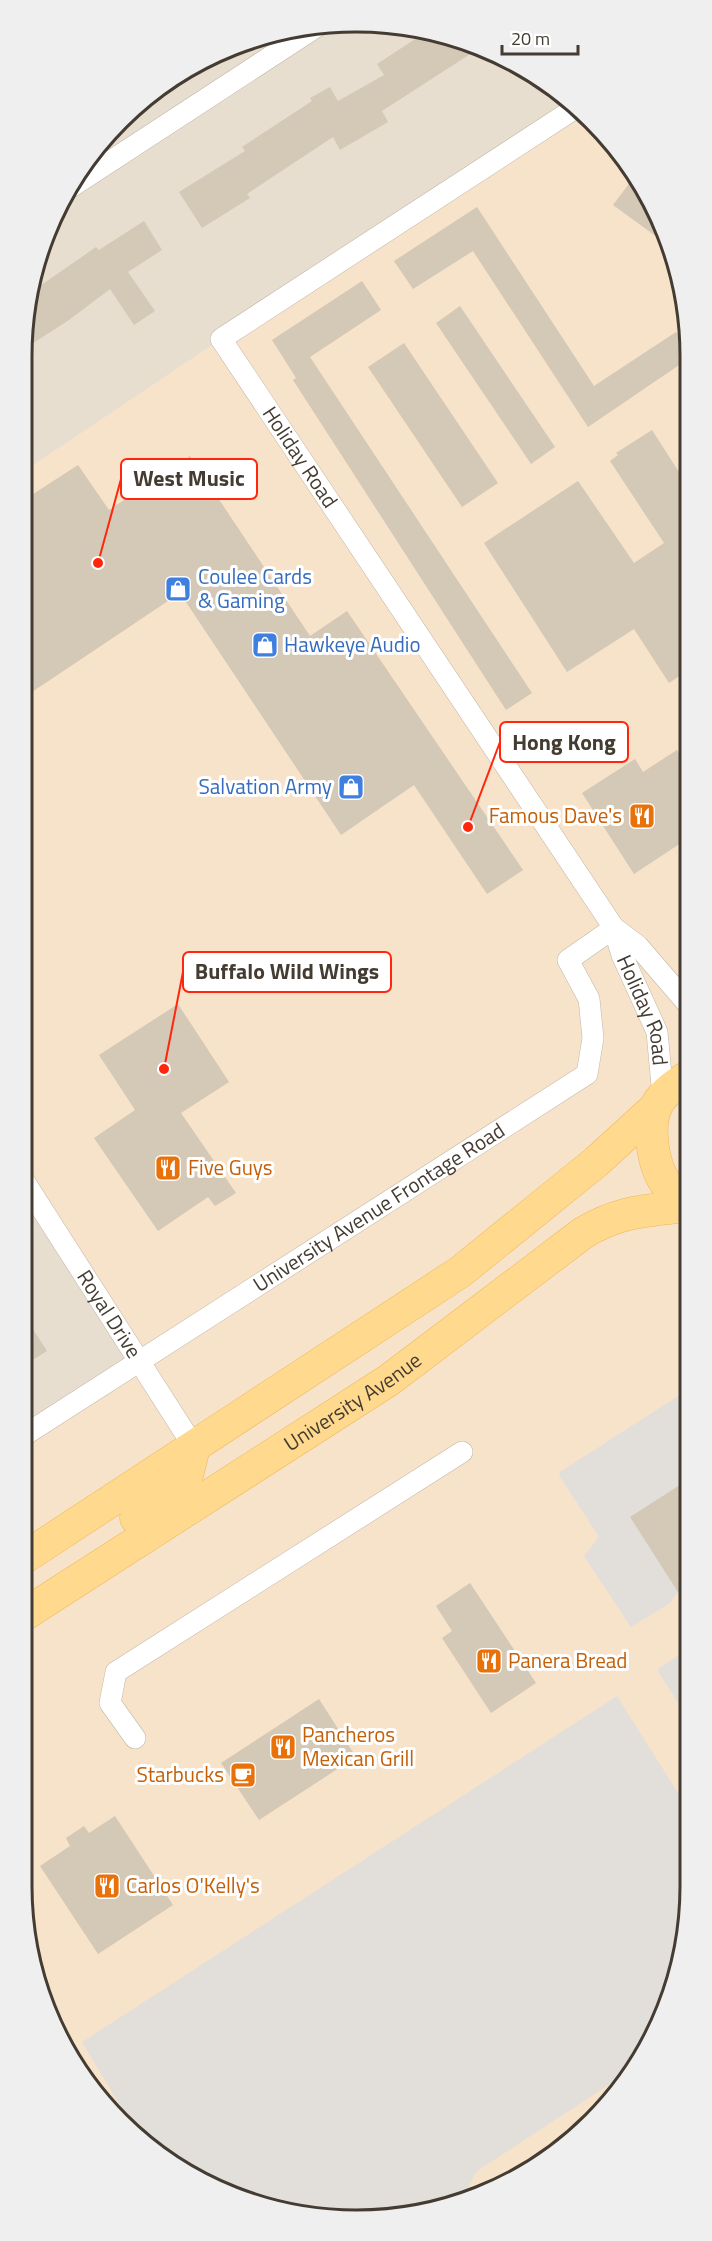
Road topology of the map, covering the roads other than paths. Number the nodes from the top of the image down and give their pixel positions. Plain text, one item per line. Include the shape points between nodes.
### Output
1 (302, 36) edge
2 (570, 112) edge
3 (85, 177) edge
4 (614, 928) junction
5 (680, 995) edge
6 (668, 1094) edge
7 (32, 1194) edge
8 (680, 1200) edge
9 (680, 1207) edge
10 (138, 1361) junction
11 (32, 1430) edge
12 (194, 1448) junction
13 (462, 1452) dead end
14 (32, 1553) edge
15 (32, 1609) edge
16 (32, 1610) edge
17 (135, 1738) dead end

1 - 3 street
2 - 4 street, Holiday Road via 221,339
4 - 5 street, Holiday Road via 638,946
4 - 6 street, Holiday Road via 657,1032
4 - 10 street, University Avenue Frontage Road via 568,960 589,999 593,1038 587,1074
6 - 8 main road via 652,1131 654,1159 665,1184
6 - 12 main road via 596,1162 460,1272
7 - 10 street, Royal Drive
9 - 16 main road, University Avenue via 625,1214 583,1233 389,1380
10 - 11 street, University Avenue Frontage Road
10 - 12 street, Royal Drive
12 - 14 main road
12 - 15 main road via 186,1484 93,1547
13 - 17 street via 116,1672 110,1703

